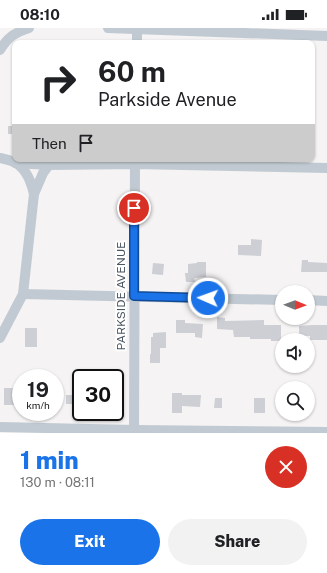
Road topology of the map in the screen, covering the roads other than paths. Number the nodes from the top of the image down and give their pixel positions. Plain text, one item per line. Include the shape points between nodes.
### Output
1 (9, 28) edge
2 (29, 28) edge
3 (108, 28) edge
4 (137, 28) edge
5 (327, 36) edge
6 (6, 40) junction
7 (136, 40) edge
8 (0, 50) edge
9 (0, 158) edge
10 (135, 162) edge
11 (15, 163) junction
12 (49, 165) junction
13 (327, 168) edge
14 (34, 194) junction
15 (23, 294) junction
16 (134, 296) junction
17 (275, 300) edge
18 (315, 300) edge
19 (327, 301) edge
20 (0, 338) edge
21 (0, 427) edge
22 (134, 432) edge
23 (327, 432) edge

1 - 6 street
2 - 6 street
3 - 4 street
4 - 5 street
4 - 7 street
6 - 8 street
9 - 11 street
10 - 12 street
10 - 13 street
10 - 16 street, PARKSIDE AVENUE
11 - 12 street
11 - 14 street via 29,177
12 - 14 street
14 - 15 street
15 - 16 street
15 - 20 street
16 - 17 street
16 - 22 street, PARKSIDE AVENUE
18 - 19 street
21 - 22 street
22 - 23 street

